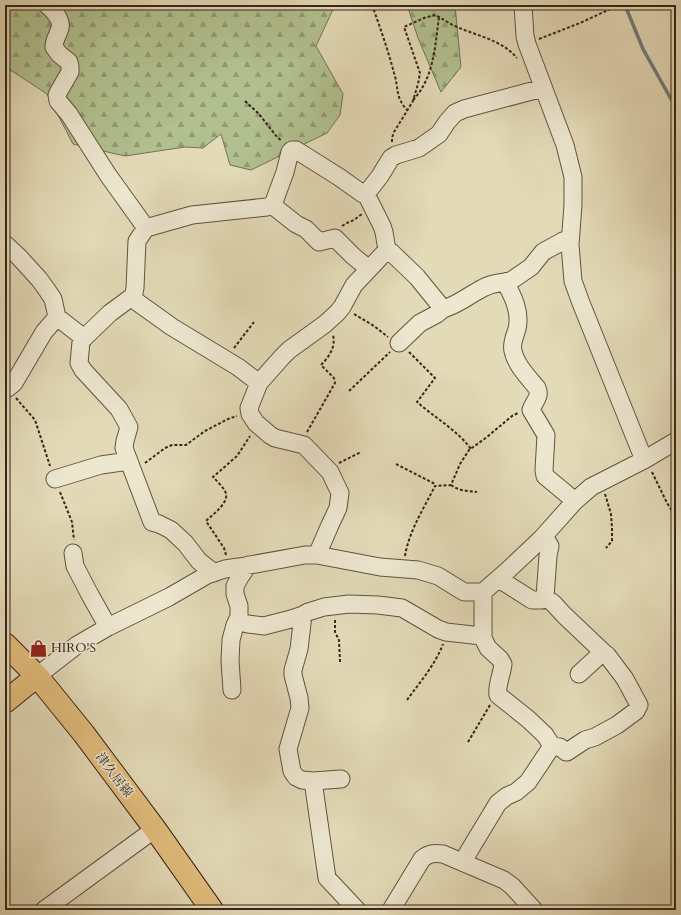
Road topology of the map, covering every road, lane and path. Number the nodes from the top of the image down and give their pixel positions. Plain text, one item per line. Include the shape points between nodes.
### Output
1 (47, 5) edge
2 (372, 5) edge
3 (523, 5) edge
4 (618, 6) edge
5 (439, 17) junction
6 (527, 44) junction
7 (519, 61) dead end
8 (543, 88) junction
9 (245, 101) dead end
10 (413, 101) junction
11 (406, 110) junction
12 (292, 150) junction
13 (391, 158) junction
14 (369, 200) junction
15 (272, 205) junction
16 (146, 228) junction
17 (338, 230) dead end
18 (570, 239) junction
19 (5, 244) edge
20 (387, 250) junction
21 (370, 268) junction
22 (505, 282) junction
23 (133, 298) junction
24 (342, 307) junction
25 (443, 309) junction
26 (57, 317) junction
27 (254, 322) dead end
28 (325, 324) junction
29 (84, 338) junction
30 (398, 343) junction
31 (230, 349) dead end
32 (259, 384) junction
33 (5, 388) edge
34 (349, 392) dead end
35 (531, 410) junction
36 (253, 418) junction
37 (676, 441) edge
38 (304, 445) junction
39 (471, 448) junction
40 (361, 452) dead end
41 (645, 460) junction
42 (130, 464) junction
43 (396, 464) dead end
44 (327, 469) junction
45 (55, 479) dead end
46 (599, 483) junction
47 (451, 485) junction
48 (435, 486) junction
49 (478, 492) dead end
50 (575, 501) junction
51 (676, 517) edge
52 (544, 536) junction
53 (606, 548) dead end
54 (74, 553) dead end
55 (317, 555) junction
56 (248, 565) junction
57 (230, 568) junction
58 (404, 569) junction
59 (214, 573) junction
60 (499, 579) junction
61 (483, 592) junction
62 (545, 598) junction
63 (333, 606) junction
64 (303, 615) junction
65 (237, 621) junction
66 (108, 627) junction
67 (446, 632) junction
68 (482, 636) junction
69 (5, 644) edge
70 (603, 652) junction
71 (340, 662) dead end
72 (580, 674) dead end
73 (37, 676) junction
74 (232, 690) dead end
75 (498, 693) junction
76 (407, 700) dead end
77 (5, 702) edge
78 (468, 742) dead end
79 (552, 746) junction
80 (341, 779) dead end
81 (313, 781) junction
82 (155, 829) junction
83 (464, 863) junction
84 (44, 910) edge
85 (212, 910) edge
86 (357, 910) edge
87 (390, 910) edge
88 (534, 910) edge

1 - 16 street via 60,22 54,47 69,62 70,67 70,72 57,95 58,101
2 - 11 path via 395,74 398,95
3 - 6 street
4 - 6 path
5 - 7 path via 495,41 512,52
5 - 10 path via 434,57 427,80
5 - 10 path via 435,15 424,18 404,27 420,73
6 - 8 street
8 - 13 street via 455,113 439,134 419,148
8 - 18 street via 565,145 573,177
9 - 12 path
10 - 11 path
11 - 13 path via 392,138
12 - 14 street via 339,177
12 - 15 street
13 - 14 street via 376,181
14 - 17 path via 354,220
14 - 20 street via 384,232
15 - 16 street via 192,215
15 - 21 street via 306,229 319,242 335,238 352,256
16 - 23 street via 137,241
18 - 22 street via 543,252 531,267
18 - 41 street via 573,281
19 - 26 street via 47,290 53,299
20 - 21 street
20 - 25 street via 417,277
21 - 24 street via 354,285
22 - 25 street via 484,287 451,307
22 - 35 street via 514,298 517,311 518,322 513,350 519,365 537,388 539,396
23 - 29 street via 110,312
23 - 32 street via 172,327 238,367
24 - 28 street
24 - 30 path
25 - 30 street via 420,323
26 - 29 street
26 - 33 street via 44,332 14,383
27 - 31 path via 234,348
28 - 32 street via 289,350
28 - 38 path via 333,334 334,340 332,350 321,365 334,378 335,383 302,441
29 - 42 street via 81,342 79,363 119,409 129,427 124,448
30 - 34 path
30 - 39 path via 435,378 417,402
32 - 36 street via 249,408
35 - 39 path via 512,416
35 - 50 street via 546,435 545,476
36 - 38 street via 275,438
36 - 42 path via 228,419 186,445 172,445 143,464
36 - 57 path via 251,434 237,456 212,477 225,490 226,496 221,507 206,520 224,548
37 - 41 street
38 - 44 street
39 - 47 path via 464,456
40 - 44 path
41 - 46 street
41 - 51 path
42 - 45 street via 101,465
42 - 59 street via 152,522 171,530 199,561
43 - 48 path
44 - 55 street via 340,493 340,499
46 - 50 street
46 - 53 path via 611,514 612,541
47 - 48 path
47 - 49 path via 461,490
48 - 58 path via 407,544
50 - 52 street
52 - 60 street
52 - 62 street via 550,546
54 - 66 street via 75,566
55 - 56 street
55 - 58 street
56 - 57 street
56 - 65 street via 235,586 239,606
57 - 59 street
58 - 61 street via 438,576 464,592
59 - 66 street
60 - 61 street
60 - 62 street via 532,600
61 - 68 street
62 - 70 street
63 - 64 street
63 - 67 street via 362,604 402,608
63 - 71 path
64 - 65 street via 264,626
64 - 81 street via 299,649 293,670 300,708 288,749 292,771 296,777
65 - 74 street via 231,640
66 - 73 street
67 - 68 street
67 - 76 path via 440,653
68 - 75 street via 488,648 503,664
69 - 73 main road, 津久居線
70 - 72 street
70 - 79 street via 625,679 639,705 638,709 617,725 585,740 567,752 560,747
73 - 77 main road
73 - 82 main road, 津久居線
75 - 78 path
75 - 79 street via 545,735
79 - 83 street via 528,782 498,803
80 - 81 street
81 - 86 street via 327,878
82 - 84 street
82 - 85 main road, 津久居線
83 - 87 street via 443,854 427,855
83 - 88 street via 504,880

